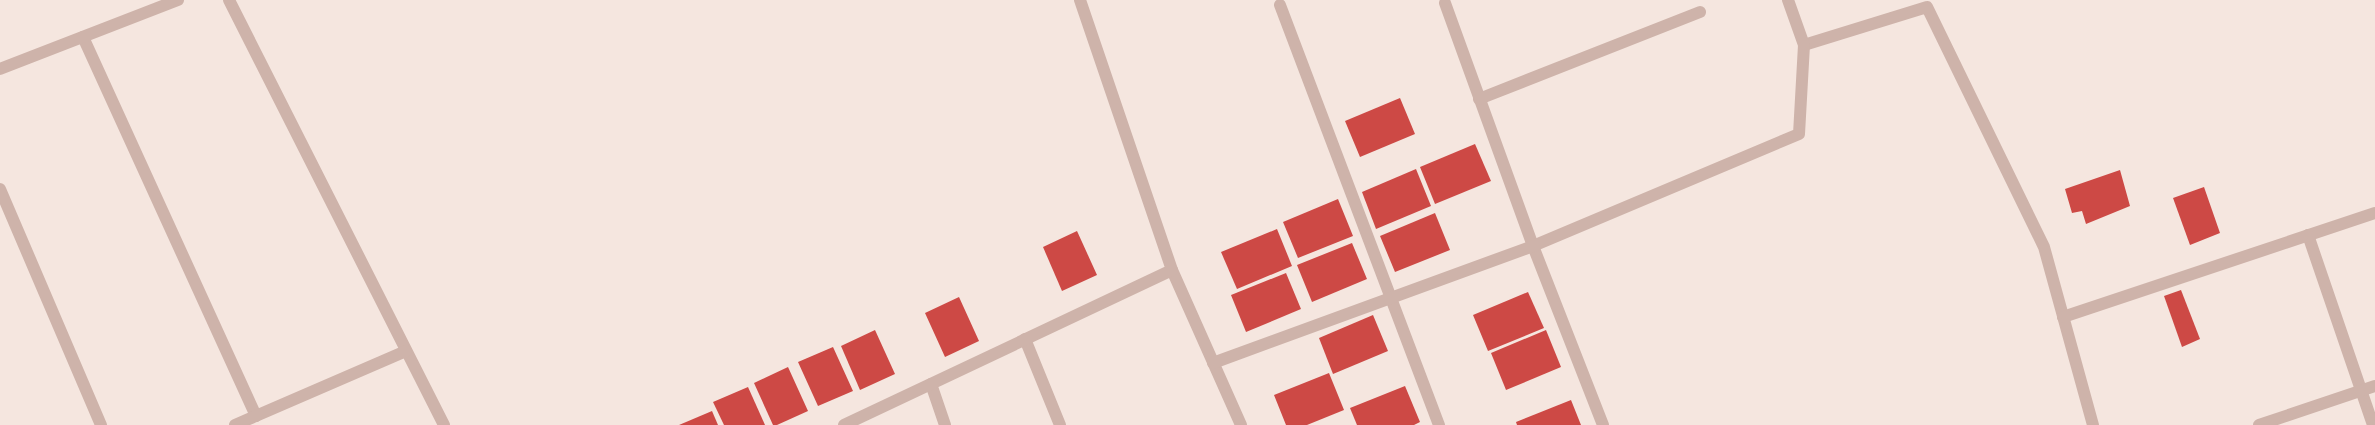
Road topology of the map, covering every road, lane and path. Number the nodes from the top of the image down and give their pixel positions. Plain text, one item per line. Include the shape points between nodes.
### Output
1 (178, 0) edge
2 (229, 0) edge
3 (1080, 0) edge
4 (1788, 0) edge
5 (1445, 3) dead end
6 (1280, 5) dead end
7 (1700, 12) dead end
8 (83, 37) junction
9 (1804, 45) junction
10 (0, 70) edge
11 (1480, 99) junction
12 (0, 189) edge
13 (2375, 213) edge
14 (2308, 235) junction
15 (1533, 246) junction
16 (1172, 270) junction
17 (1392, 298) junction
18 (2063, 317) junction
19 (1025, 339) junction
20 (406, 351) junction
21 (1213, 363) junction
22 (931, 384) junction
23 (2375, 386) edge
24 (2362, 389) junction
25 (256, 416) junction
26 (101, 425) edge
27 (235, 425) edge
28 (444, 425) edge
29 (844, 425) edge
30 (945, 425) edge
31 (1060, 425) edge
32 (1241, 425) edge
33 (1440, 425) edge
34 (1602, 425) edge
35 (2093, 425) edge
36 (2259, 425) edge
37 (2373, 425) edge

1 - 8 street
2 - 20 street
3 - 16 street
4 - 9 street
5 - 11 street
6 - 17 street
7 - 11 street
8 - 10 street
8 - 25 street
9 - 15 street via 1799,134
9 - 18 street via 1927,7 2044,247
11 - 15 street
12 - 26 street
13 - 14 street
14 - 18 street
14 - 24 street
15 - 17 street
15 - 34 street
16 - 19 street
16 - 21 street
17 - 21 street
17 - 33 street
18 - 35 street
19 - 22 street
19 - 31 street
20 - 25 street
20 - 28 street
21 - 32 street
22 - 29 street
22 - 30 street
23 - 24 street
24 - 36 street
24 - 37 street
25 - 27 street

